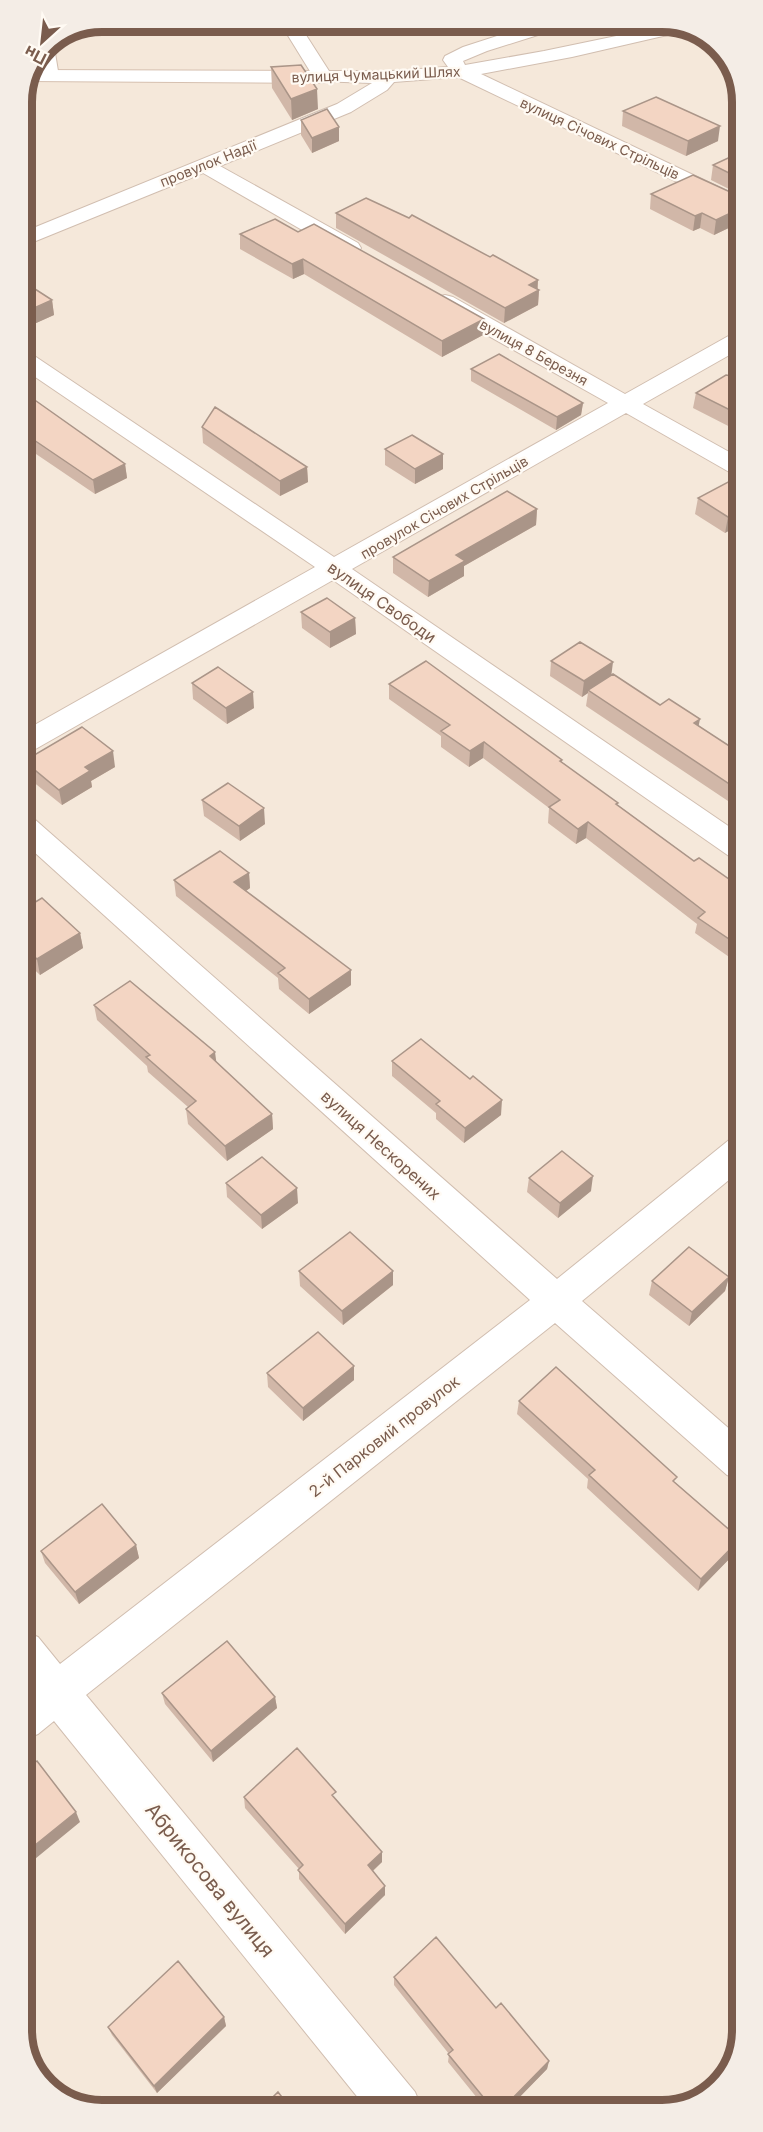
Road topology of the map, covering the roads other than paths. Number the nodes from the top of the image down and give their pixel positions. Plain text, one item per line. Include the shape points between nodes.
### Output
1 (295, 32) edge
2 (529, 32) edge
3 (659, 32) edge
4 (460, 71) junction
5 (39, 76) edge
6 (389, 76) junction
7 (323, 77) junction
8 (203, 165) junction
9 (732, 201) edge
10 (32, 236) edge
11 (368, 258) edge
12 (429, 293) edge
13 (732, 343) edge
14 (32, 365) edge
15 (625, 403) junction
16 (732, 463) edge
17 (335, 569) junction
18 (32, 738) edge
19 (32, 833) edge
20 (732, 843) edge
21 (732, 1157) edge
22 (556, 1301) junction
23 (732, 1455) edge
24 (32, 1662) edge
25 (57, 1692) junction
26 (32, 1712) edge
27 (391, 2100) edge

1 - 7 street
2 - 4 street via 462,53 452,60
3 - 4 street, вулиця Чумацький Шлях
4 - 6 street, вулиця Чумацький Шлях
4 - 9 street, вулиця Січових Стрільців
5 - 7 street, вулиця Чумацький Шлях
6 - 7 street, вулиця Чумацький Шлях
6 - 8 street, провулок Надії via 344,108
8 - 10 street, провулок Надії
8 - 11 street
12 - 15 street, вулиця 8 Березня
13 - 15 street, провулок Січових Стрільців
14 - 17 street, вулиця Свободи
15 - 16 street, вулиця 8 Березня
15 - 17 street, провулок Січових Стрільців
17 - 18 street, провулок Січових Стрільців
17 - 20 street, вулиця Свободи
19 - 22 street, вулиця Нескорених
21 - 22 street, 2-й Парковий провулок
22 - 23 street, вулиця Нескорених
22 - 25 street, 2-й Парковий провулок
24 - 25 street, Абрикосова вулиця
25 - 26 street, 2-й Парковий провулок
25 - 27 street, Абрикосова вулиця

